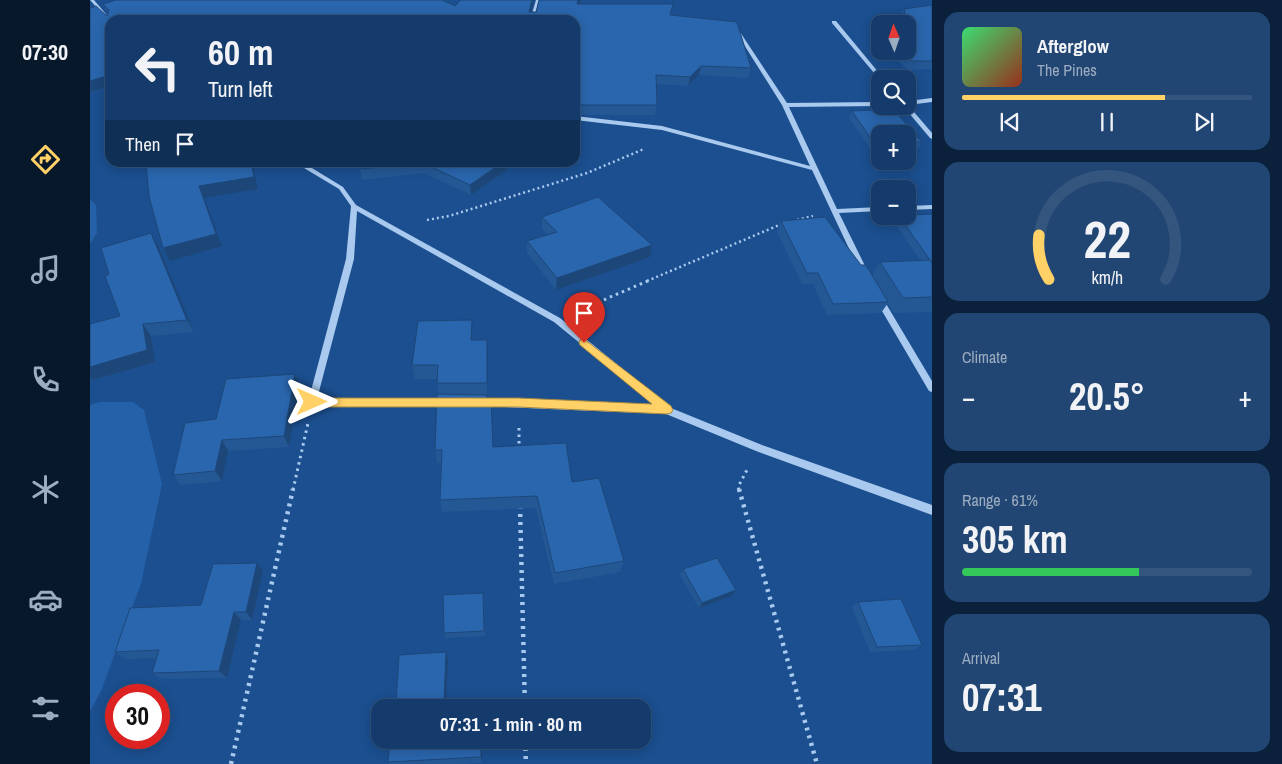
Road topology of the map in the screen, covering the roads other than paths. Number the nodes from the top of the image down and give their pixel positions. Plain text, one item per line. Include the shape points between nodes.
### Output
1 (92, 0) edge
2 (538, 0) edge
3 (534, 15) edge
4 (105, 16) edge
5 (834, 22) dead end
6 (738, 32) edge
7 (874, 70) edge
8 (932, 100) edge
9 (916, 102) edge
10 (871, 104) edge
11 (784, 105) junction
12 (914, 115) edge
13 (580, 119) edge
14 (932, 137) edge
15 (305, 167) edge
16 (815, 169) junction
17 (354, 206) junction
18 (932, 207) edge
19 (916, 208) edge
20 (871, 209) edge
21 (835, 211) junction
22 (867, 279) edge
23 (872, 287) edge
24 (932, 389) edge
25 (667, 410) junction
26 (932, 510) edge

1 - 4 street
2 - 3 street
5 - 7 street
6 - 11 street
8 - 9 street
10 - 11 street
11 - 16 street
12 - 14 street
13 - 16 street via 662,128
15 - 17 street via 341,188
16 - 21 street
17 - 25 street via 556,320
17 - 25 street via 350,259 312,402 518,403
18 - 19 street
20 - 21 street
21 - 22 street
23 - 24 street
25 - 26 street via 759,448

